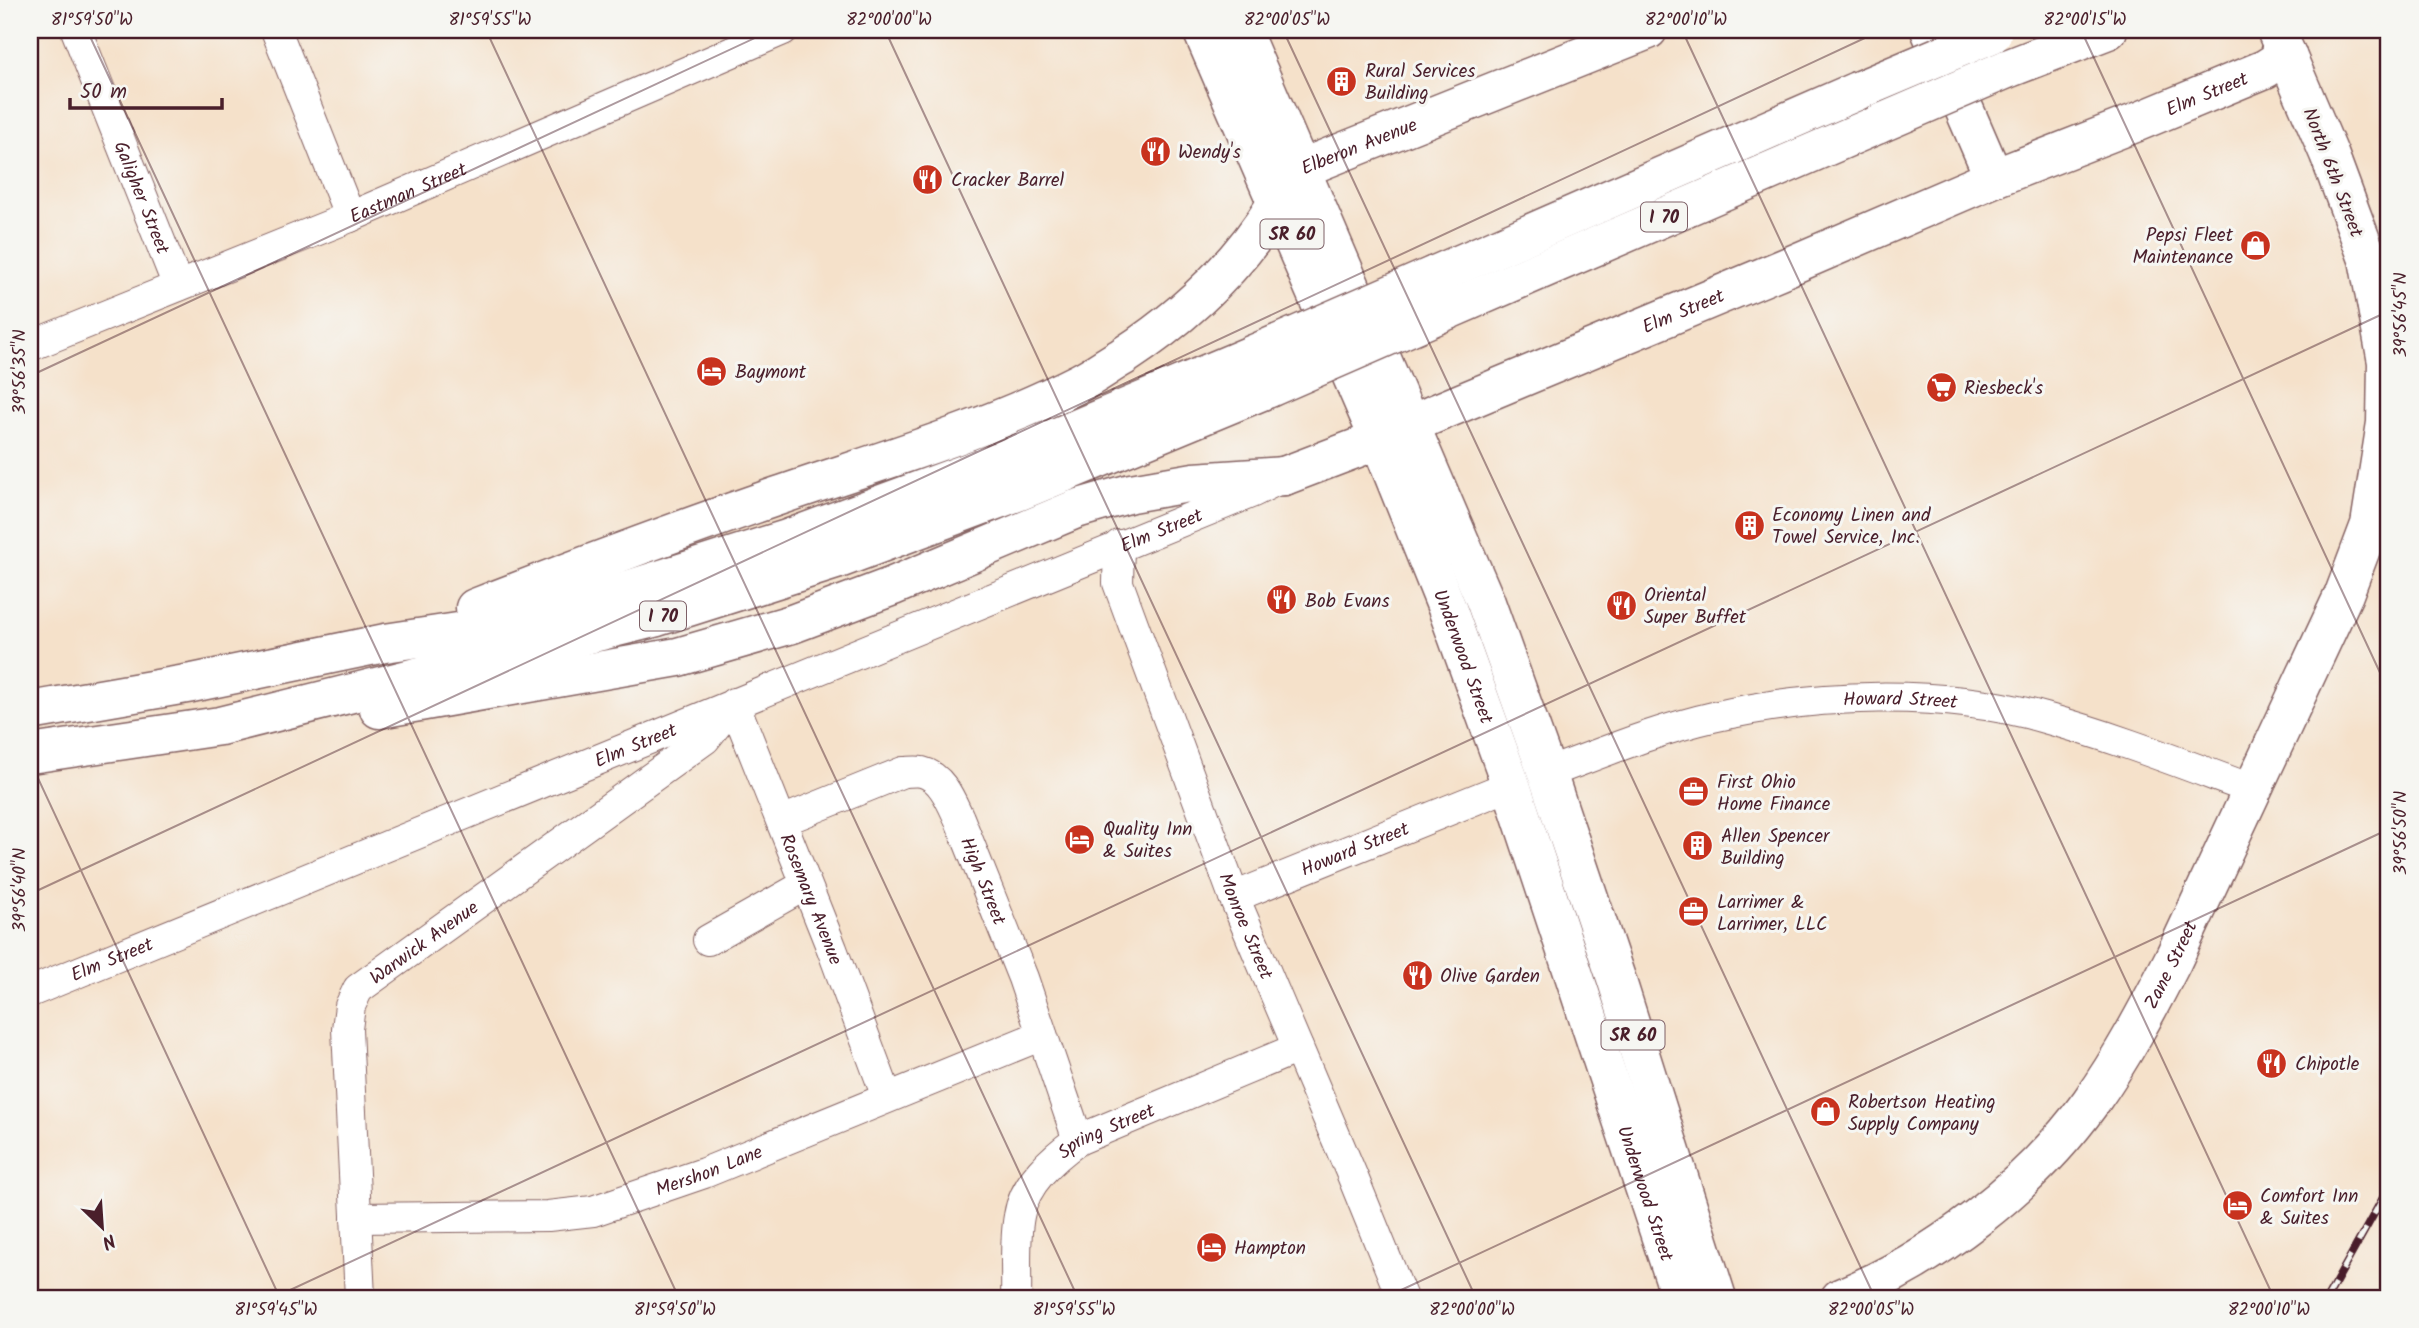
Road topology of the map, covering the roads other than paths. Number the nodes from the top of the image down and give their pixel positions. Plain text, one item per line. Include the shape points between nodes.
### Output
1 (76, 30) edge
2 (276, 30) edge
3 (783, 30) edge
4 (1202, 30) edge
5 (1241, 30) edge
6 (1648, 30) edge
7 (1930, 30) edge
8 (2108, 30) edge
9 (1997, 32) edge
10 (2281, 42) edge
11 (1300, 169) junction
12 (1994, 178) junction
13 (1278, 201) junction
14 (350, 217) junction
15 (178, 286) junction
16 (30, 346) edge
17 (1262, 371) junction
18 (1395, 431) junction
19 (1284, 476) junction
20 (2380, 528) edge
21 (1119, 545) junction
22 (385, 643) junction
23 (734, 703) junction
24 (30, 711) edge
25 (220, 726) junction
26 (30, 754) edge
27 (1547, 773) junction
28 (1511, 785) junction
29 (2251, 789) junction
30 (782, 821) junction
31 (805, 885) junction
32 (1234, 897) junction
33 (708, 940) dead end
34 (30, 992) edge
35 (1042, 1035) junction
36 (1298, 1048) junction
37 (887, 1097) junction
38 (1078, 1140) junction
39 (356, 1218) junction
40 (359, 1298) edge
41 (1016, 1298) edge
42 (1402, 1298) edge
43 (1681, 1298) edge
44 (1717, 1298) edge
45 (1840, 1298) edge

1 - 15 street, Galigher Street
2 - 14 street
3 - 14 street, Eastman Street
4 - 13 main road, Underwood Street / SR 60
5 - 11 main road, Underwood Street / SR 60
6 - 11 main road, Elberon Avenue
7 - 12 main road
8 - 17 main road, I 70, bridge via 2007,69 1448,310
9 - 17 main road, I 70, bridge via 1435,275
10 - 12 main road, Elm Street via 2253,74
10 - 20 main road, North 6th Street via 2368,259 2387,362
11 - 13 main road, Elberon Avenue
11 - 18 main road, Underwood Street / SR 60
12 - 18 main road, Elm Street
13 - 18 main road, Underwood Street / SR 60
13 - 22 main road, Elberon Avenue via 1259,233 1205,293 1159,333 1084,381 1008,416 650,540
14 - 15 street, Eastman Street
15 - 16 street, Eastman Street
17 - 22 main road, I 70 via 787,539 624,591 478,629
17 - 25 main road, I 70 via 1020,491 836,559 657,617
18 - 19 main road, Elm Street
18 - 27 main road, Underwood Street / SR 60 via 1485,600
18 - 28 main road, Underwood Street / SR 60 via 1447,608
19 - 21 street, Elm Street
19 - 25 main road via 1194,482 1076,509 792,624 678,657 403,706
20 - 29 main road, Zane Street
21 - 23 street, Elm Street
21 - 32 street, Monroe Street via 1118,583
22 - 24 main road, I 70
23 - 30 street, Rosemary Avenue
23 - 34 street, Elm Street
23 - 39 street, Warwick Avenue via 705,739 358,989 347,1029
25 - 26 main road, I 70
27 - 29 street, Howard Street via 1711,717 1830,699 1900,699 1988,706 2044,717
27 - 44 main road, Underwood Street / SR 60
28 - 32 street, Howard Street
28 - 43 main road, Underwood Street / SR 60
29 - 45 main road, Zane Street via 2151,1003 2088,1105 2032,1168 1974,1219 1922,1255
30 - 31 street, Rosemary Avenue
30 - 35 street, High Street via 904,772 922,772 938,782 959,818
31 - 33 street
31 - 37 street, Rosemary Avenue
32 - 36 street, Monroe Street
35 - 37 street, Mershon Lane
35 - 38 street, High Street
36 - 38 street, Spring Street
36 - 42 street, Monroe Street
37 - 39 street, Mershon Lane via 704,1173 593,1211 548,1216
38 - 41 street, Spring Street via 1056,1156 1032,1184 1019,1214
39 - 40 street, Warwick Avenue

